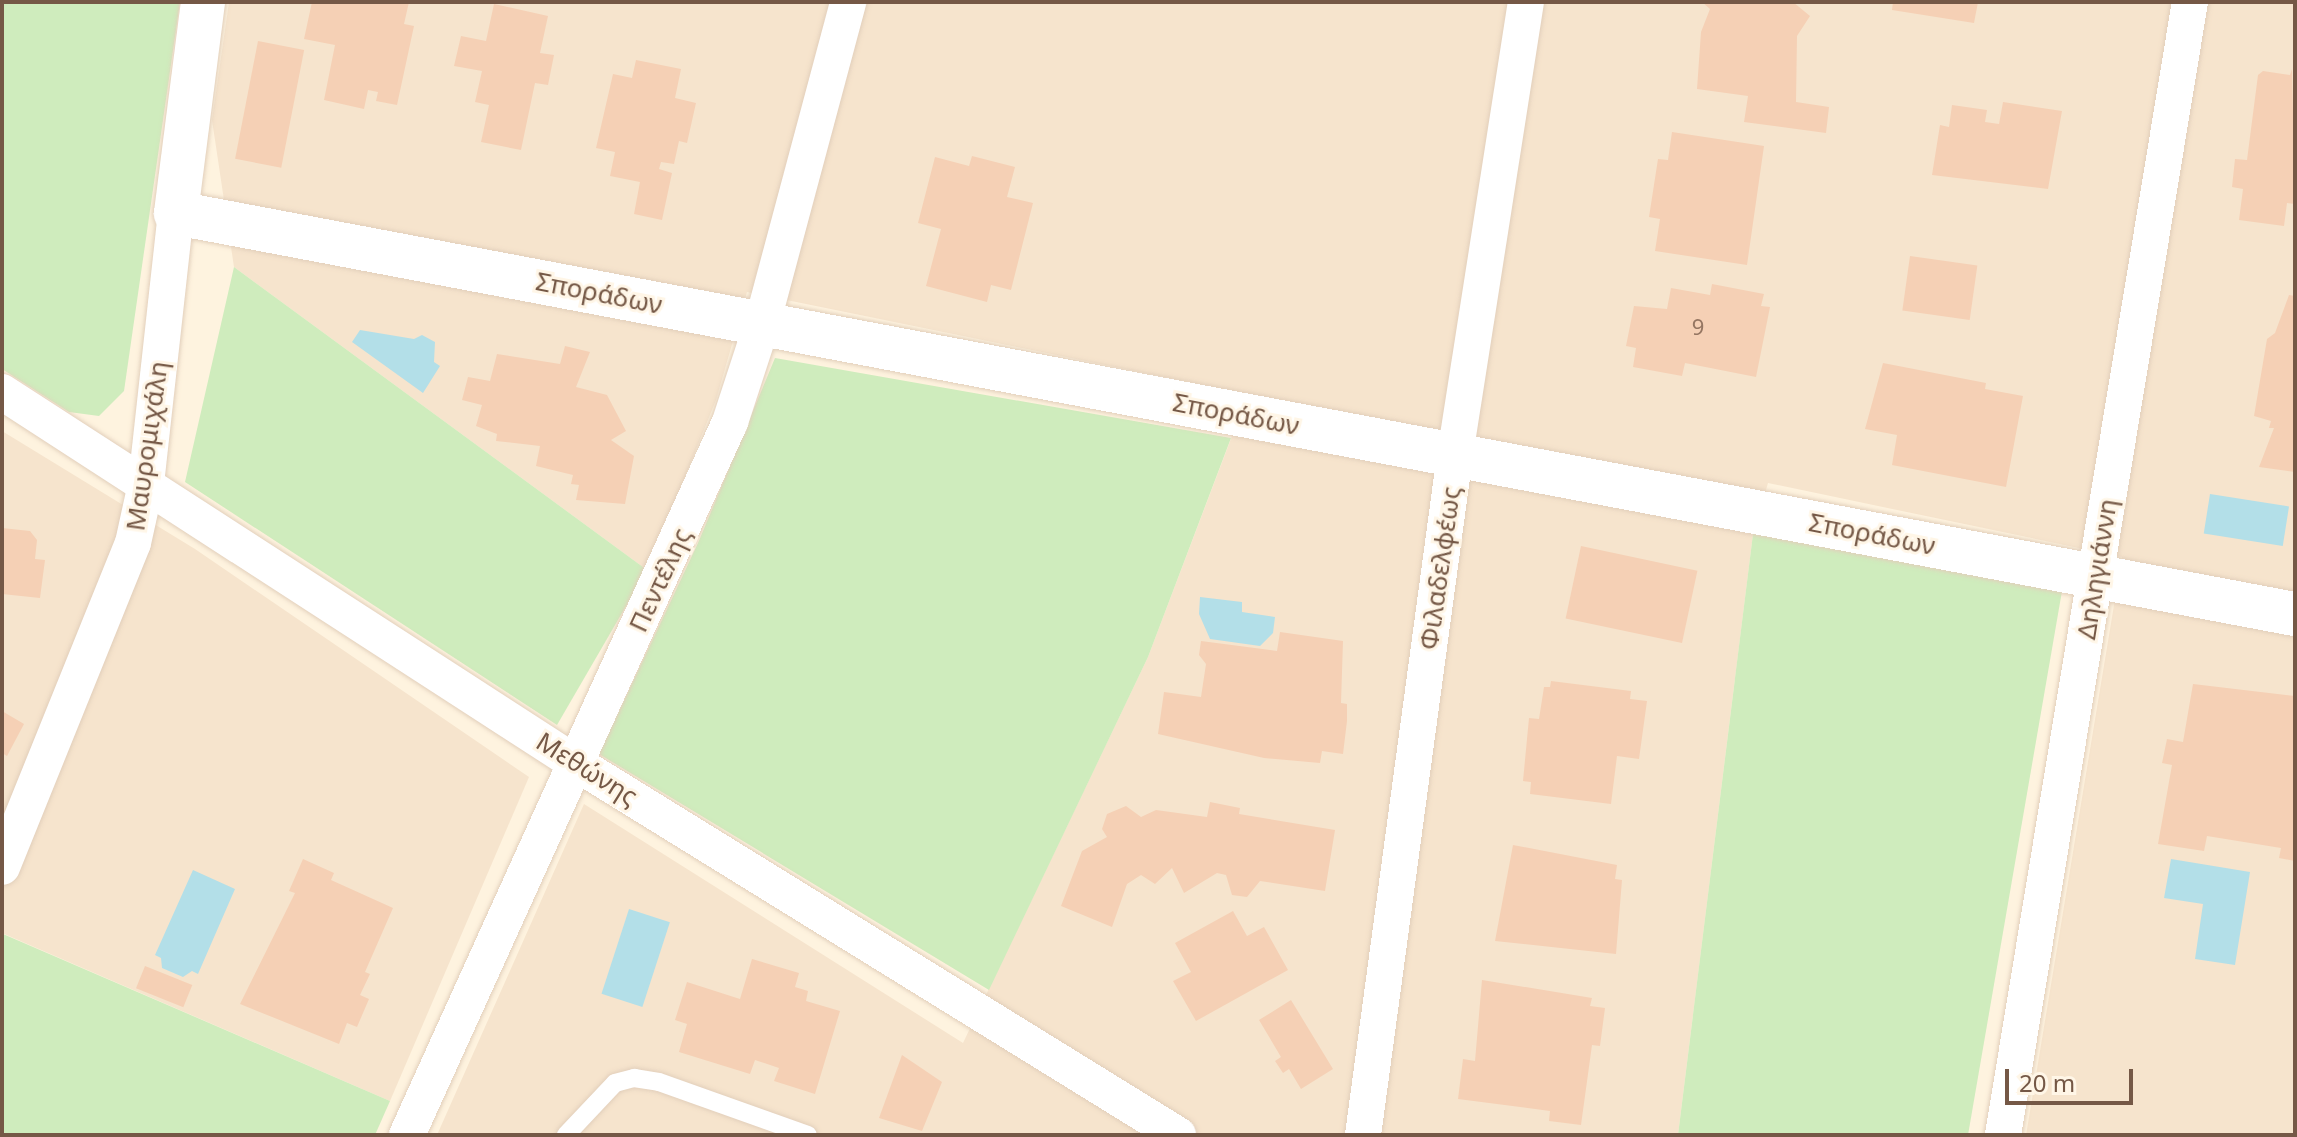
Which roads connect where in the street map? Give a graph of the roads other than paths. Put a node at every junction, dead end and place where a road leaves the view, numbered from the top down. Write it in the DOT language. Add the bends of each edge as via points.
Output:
graph roads {
  1 [pos="203,2"];
  2 [pos="848,2"];
  3 [pos="1526,2"];
  4 [pos="2190,2"];
  5 [pos="176,213"];
  6 [pos="762,324"];
  7 [pos="2,392"];
  8 [pos="1455,455"];
  9 [pos="146,484"];
  10 [pos="2096,577"];
  11 [pos="2295,614"];
  12 [pos="574,762"];
  13 [pos="2,867"];
  14 [pos="409,1134"];
  15 [pos="566,1135"];
  16 [pos="808,1135"];
  17 [pos="1178,1135"];
  18 [pos="1363,1135"];
  19 [pos="2003,1135"];
  1 -- 5 [label="street, Μαυρομιχάλη"];
  2 -- 6 [label="street, Πεντέλης"];
  3 -- 8 [label="street, Φιλαδελφέως"];
  4 -- 10 [label="street, Δηληγιάννη"];
  5 -- 6 [label="street, Σποράδων"];
  5 -- 9 [label="street, Μαυρομιχάλη"];
  6 -- 8 [label="street, Σποράδων"];
  6 -- 12 [label="street, Πεντέλης" via="696,500"];
  7 -- 9 [label="street, Μεθώνης"];
  8 -- 10 [label="street, Σποράδων"];
  8 -- 18 [label="street, Φιλαδελφέως"];
  9 -- 12 [label="street, Μεθώνης"];
  9 -- 13 [label="street, Μαυρομιχάλη" via="133,543"];
  10 -- 11 [label="street, Σποράδων"];
  10 -- 19 [label="street, Δηληγιάννη"];
  12 -- 14 [label="street, Πεντέλης"];
  12 -- 17 [label="street, Μεθώνης"];
  15 -- 16 [label="lane" via="615,1083 634,1078"];
}
